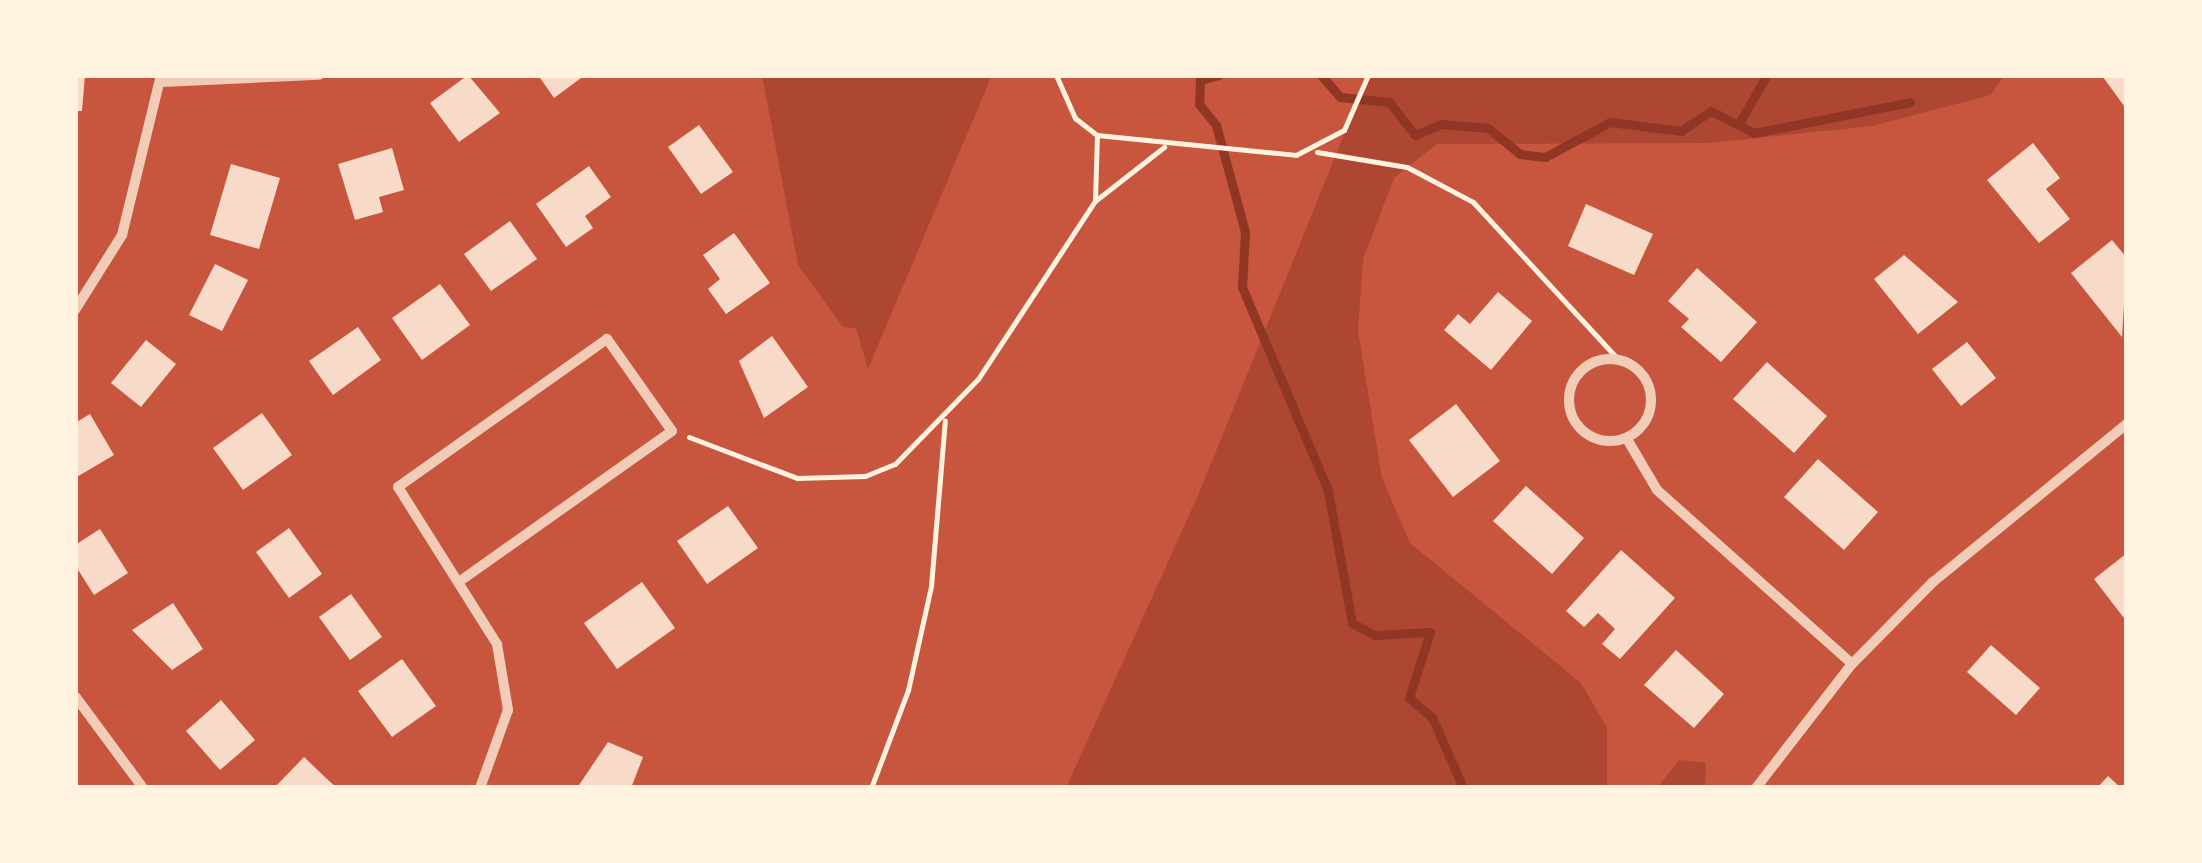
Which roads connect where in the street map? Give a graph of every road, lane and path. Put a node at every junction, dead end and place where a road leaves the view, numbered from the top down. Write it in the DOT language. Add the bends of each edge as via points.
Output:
graph roads {
  1 [pos="320,75"];
  2 [pos="1056,75"];
  3 [pos="1368,75"];
  4 [pos="162,79"];
  5 [pos="1097,135"];
  6 [pos="1164,148"];
  7 [pos="1316,152"];
  8 [pos="1095,202"];
  9 [pos="75,310"];
  10 [pos="1619,360"];
  11 [pos="945,418"];
  12 [pos="2126,426"];
  13 [pos="672,432"];
  14 [pos="1627,439"];
  15 [pos="463,580"];
  16 [pos="1852,664"];
  17 [pos="75,696"];
  18 [pos="143,788"];
  19 [pos="480,788"];
  20 [pos="871,788"];
  21 [pos="1756,788"];
  1 -- 4 [label="street"];
  2 -- 5 [label="path" via="1075,118"];
  3 -- 7 [label="path" via="1350,120"];
  4 -- 9 [label="street" via="122,235"];
  5 -- 6 [label="path"];
  5 -- 8 [label="path"];
  6 -- 7 [label="path"];
  6 -- 8 [label="path"];
  7 -- 10 [label="path" via="1406,167 1473,202"];
  8 -- 11 [label="path"];
  10 -- 14 [label="street" via="1638,369 1652,402"];
  10 -- 14 [label="street" via="1590,364 1568,400 1591,438"];
  11 -- 13 [label="path" via="895,464 830,481 767,469"];
  11 -- 20 [label="path" via="931,586 908,690"];
  12 -- 16 [label="street" via="1992,528"];
  13 -- 15 [label="street"];
  13 -- 15 [label="street" via="607,339 398,487"];
  14 -- 16 [label="street" via="1657,490"];
  15 -- 19 [label="street" via="497,644 507,695 504,736"];
  16 -- 21 [label="street"];
  17 -- 18 [label="street"];
}
